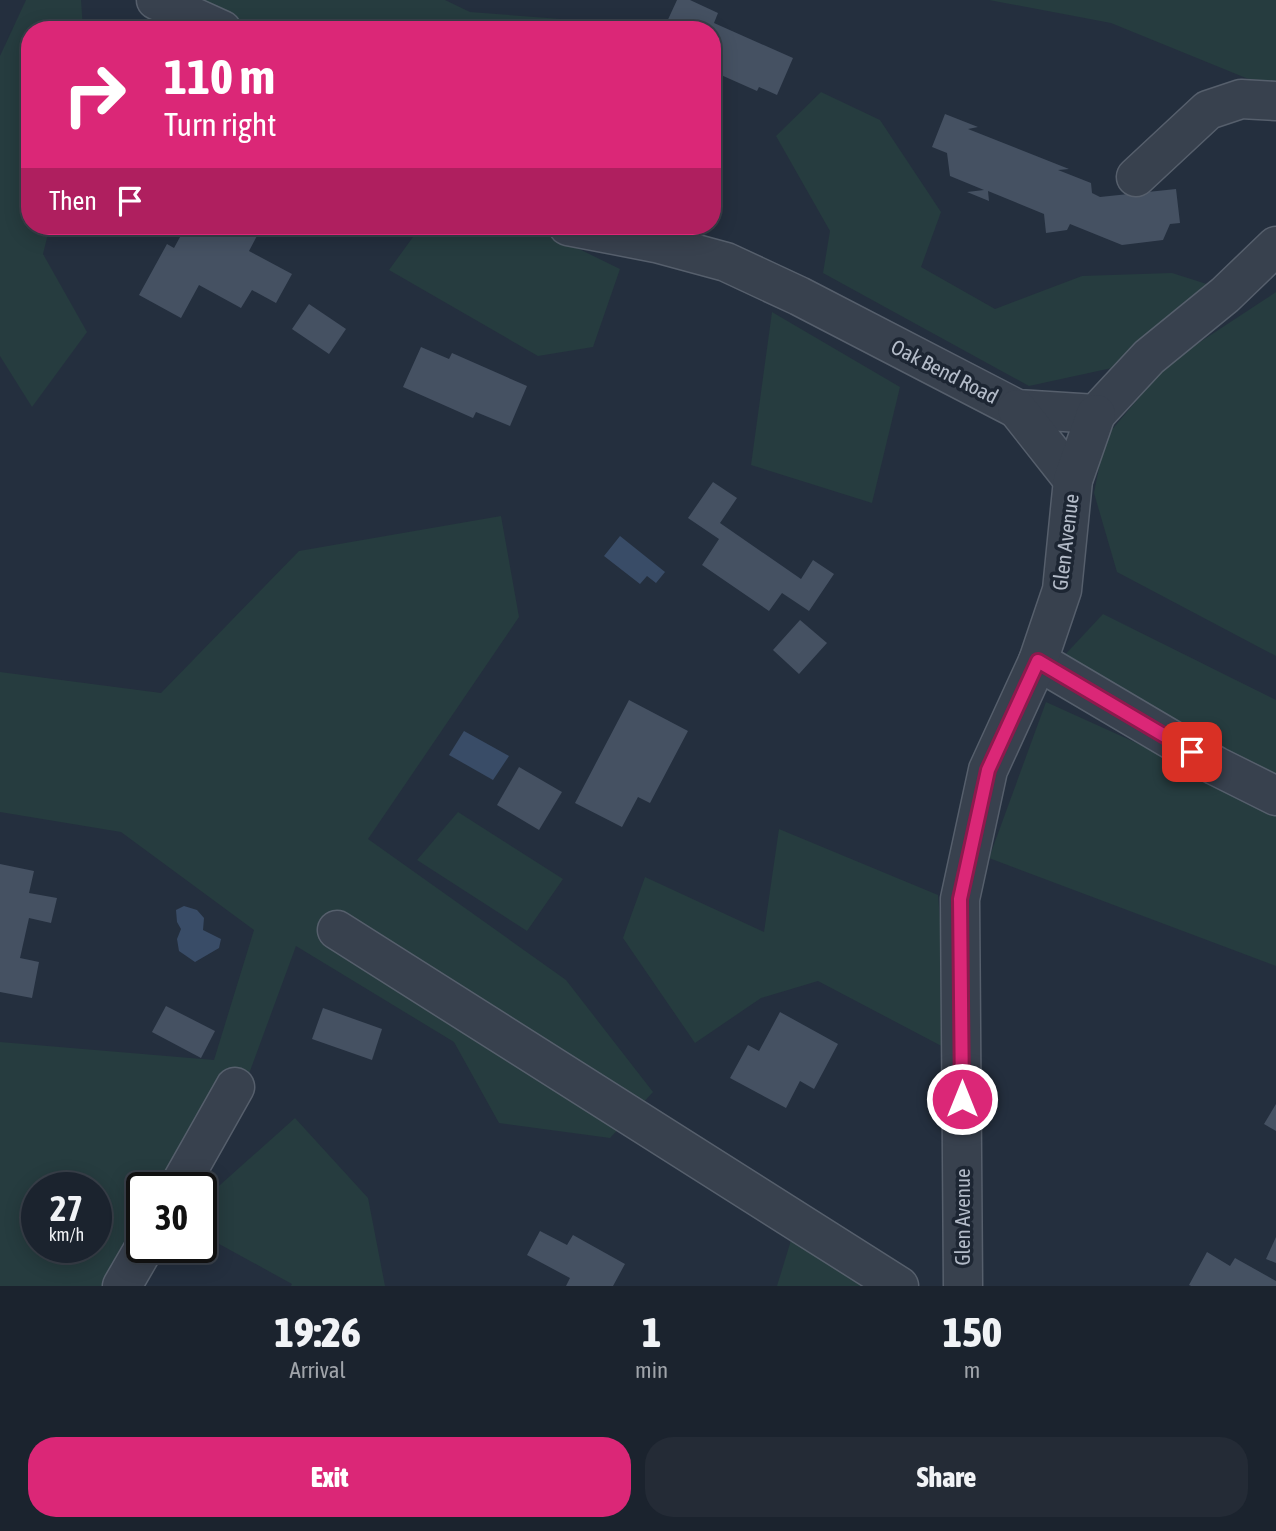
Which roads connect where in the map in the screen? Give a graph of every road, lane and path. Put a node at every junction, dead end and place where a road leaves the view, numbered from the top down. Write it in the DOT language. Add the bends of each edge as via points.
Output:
graph roads {
  1 [pos="156,0"];
  2 [pos="202,21"];
  3 [pos="1276,101"];
  4 [pos="1136,177"];
  5 [pos="615,235"];
  6 [pos="1276,246"];
  7 [pos="1017,409"];
  8 [pos="1096,414"];
  9 [pos="1073,480"];
  10 [pos="1038,661"];
  11 [pos="1276,796"];
  12 [pos="337,930"];
  13 [pos="235,1087"];
  14 [pos="186,1172"];
  15 [pos="135,1263"];
  16 [pos="122,1286"];
  17 [pos="899,1286"];
  18 [pos="963,1286"];
  1 -- 2 [label="street"];
  3 -- 4 [label="street" via="1241,99 1208,110"];
  5 -- 7 [label="street, Oak Bend Road" via="726,262"];
  6 -- 8 [label="street" via="1149,357"];
  7 -- 8 [label="street, Oak Bend Road"];
  7 -- 9 [label="street"];
  8 -- 9 [label="street, Glen Avenue"];
  9 -- 10 [label="street, Glen Avenue" via="1062,590"];
  10 -- 11 [label="street" via="1216,766"];
  10 -- 18 [label="street, Glen Avenue" via="988,770 960,899"];
  12 -- 17 [label="street"];
  13 -- 14 [label="street"];
  15 -- 16 [label="street"];
}
